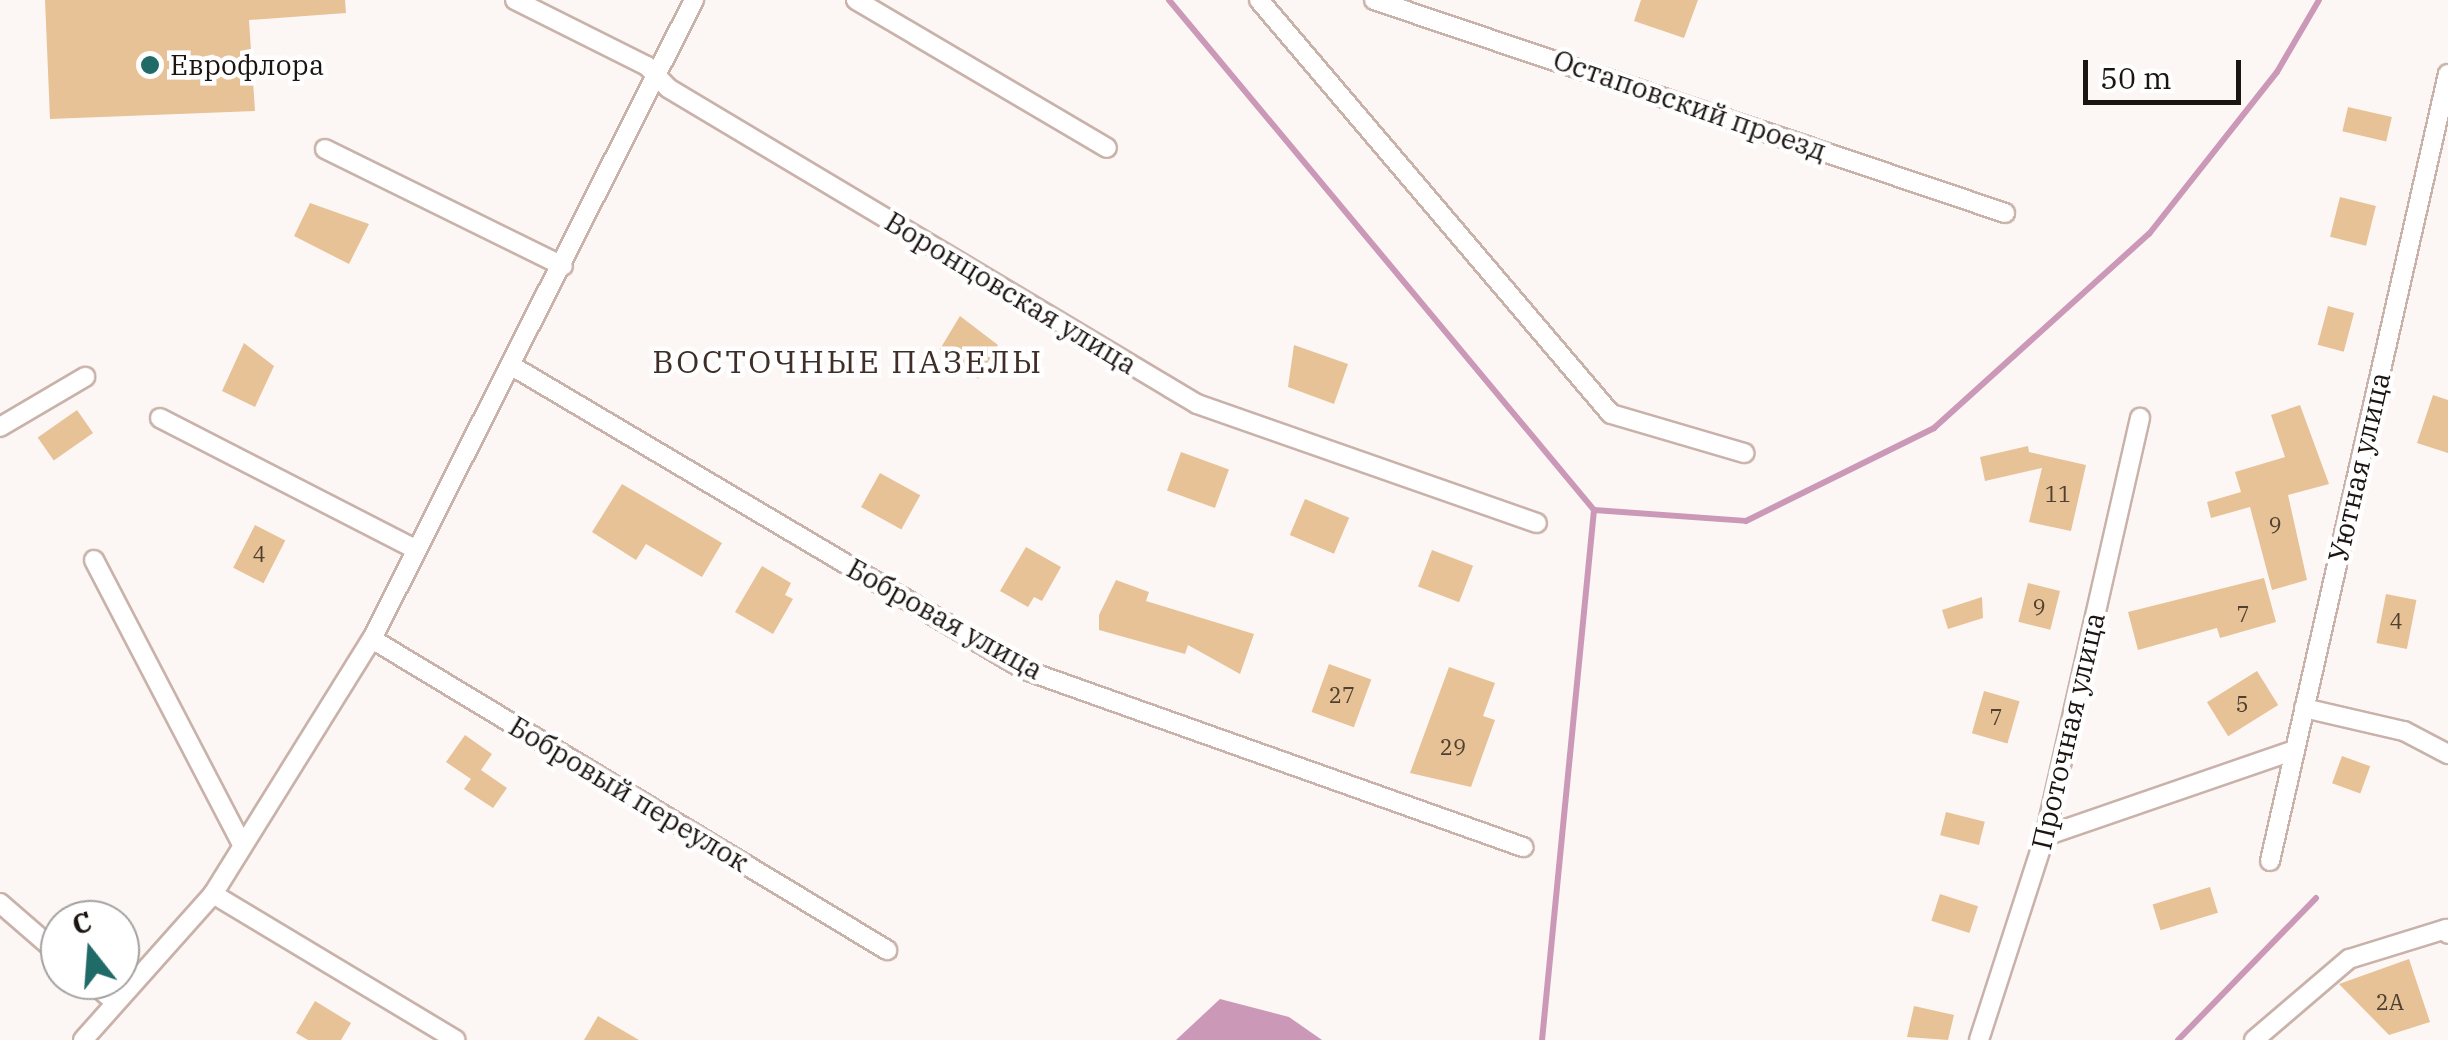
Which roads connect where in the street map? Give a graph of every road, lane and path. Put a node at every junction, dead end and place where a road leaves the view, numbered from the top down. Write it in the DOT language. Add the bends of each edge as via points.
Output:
graph roads {
  1 [pos="515,0"];
  2 [pos="694,0"];
  3 [pos="856,0"];
  4 [pos="1259,0"];
  5 [pos="1374,0"];
  6 [pos="654,73"];
  7 [pos="2448,74"];
  8 [pos="1107,148"];
  9 [pos="325,149"];
  10 [pos="2440,152"];
  11 [pos="2005,212"];
  12 [pos="563,266"];
  13 [pos="512,366"];
  14 [pos="85,376"];
  15 [pos="160,418"];
  16 [pos="2140,418"];
  17 [pos="0,428"];
  18 [pos="1744,452"];
  19 [pos="1538,524"];
  20 [pos="415,549"];
  21 [pos="94,560"];
  22 [pos="372,639"];
  23 [pos="2304,708"];
  24 [pos="2295,750"];
  25 [pos="2448,754"];
  26 [pos="2045,836"];
  27 [pos="243,846"];
  28 [pos="1522,846"];
  29 [pos="2270,861"];
  30 [pos="213,894"];
  31 [pos="0,903"];
  32 [pos="2448,934"];
  33 [pos="40,938"];
  34 [pos="887,950"];
  35 [pos="112,1000"];
  36 [pos="116,1003"];
  37 [pos="83,1040"];
  38 [pos="456,1040"];
  39 [pos="1980,1040"];
  40 [pos="2254,1040"];
  1 -- 6 [label="street, Воронцовская улица"];
  2 -- 6 [label="street"];
  3 -- 8 [label="street"];
  4 -- 18 [label="street" via="1611,414"];
  5 -- 11 [label="street, Остаповский проезд"];
  6 -- 12 [label="street"];
  6 -- 19 [label="street, Воронцовская улица" via="668,88 1197,404"];
  7 -- 10 [label="street, Уютная улица"];
  9 -- 12 [label="street"];
  10 -- 23 [label="street, Уютная улица"];
  12 -- 13 [label="street"];
  13 -- 20 [label="street"];
  13 -- 28 [label="street, Бобровая улица" via="1025,670"];
  14 -- 17 [label="street"];
  15 -- 20 [label="street"];
  16 -- 26 [label="street, Проточная улица"];
  20 -- 22 [label="street"];
  21 -- 27 [label="street"];
  22 -- 27 [label="street"];
  22 -- 34 [label="street, Бобровый переулок"];
  23 -- 24 [label="street, Уютная улица"];
  23 -- 25 [label="street" via="2404,731"];
  24 -- 26 [label="street"];
  24 -- 29 [label="street, Уютная улица"];
  26 -- 39 [label="street, Проточная улица"];
  27 -- 30 [label="street"];
  30 -- 36 [label="street"];
  30 -- 38 [label="street"];
  31 -- 33 [label="street"];
  32 -- 40 [label="street" via="2446,929 2349,959"];
  35 -- 36 [label="street"];
  36 -- 37 [label="street"];
}
